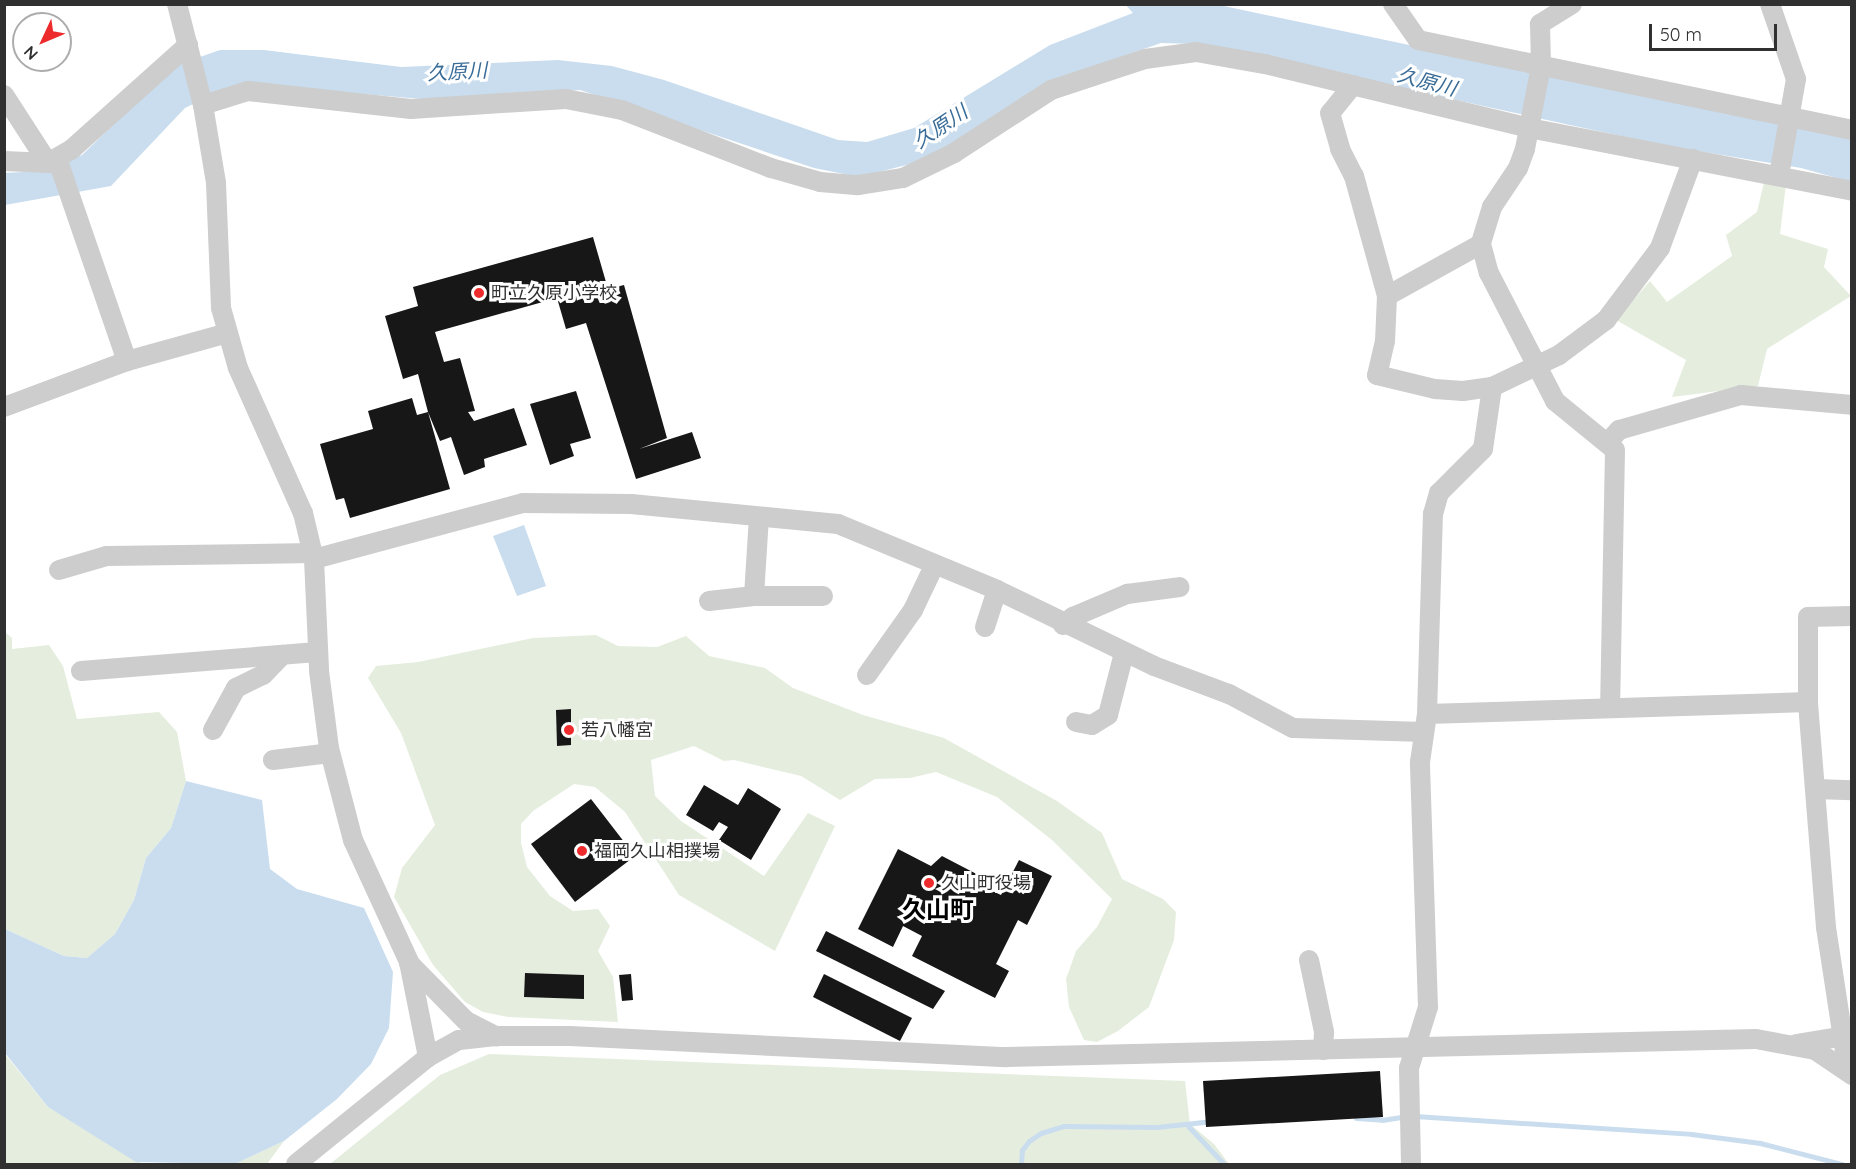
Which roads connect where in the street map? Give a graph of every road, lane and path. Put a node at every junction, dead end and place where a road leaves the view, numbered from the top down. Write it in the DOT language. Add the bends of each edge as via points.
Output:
graph roads {
  1 [pos="177,4"];
  2 [pos="1393,4"];
  3 [pos="1572,4"];
  4 [pos="1770,4"];
  5 [pos="189,50"];
  6 [pos="1541,66"];
  7 [pos="1353,85"];
  8 [pos="4,95"];
  9 [pos="203,103"];
  10 [pos="1792,118"];
  11 [pos="1529,128"];
  12 [pos="1851,130"];
  13 [pos="1693,159"];
  14 [pos="52,160"];
  15 [pos="4,161"];
  16 [pos="1779,175"];
  17 [pos="1851,191"];
  18 [pos="1481,244"];
  19 [pos="1387,296"];
  20 [pos="227,333"];
  21 [pos="127,361"];
  22 [pos="1536,367"];
  23 [pos="1492,387"];
  24 [pos="1851,405"];
  25 [pos="4,407"];
  26 [pos="1609,441"];
  27 [pos="759,517"];
  28 [pos="314,556"];
  29 [pos="934,566"];
  30 [pos="59,570"];
  31 [pos="1180,587"];
  32 [pos="997,591"];
  33 [pos="754,596"];
  34 [pos="823,596"];
  35 [pos="708,601"];
  36 [pos="1851,616"];
  37 [pos="1063,625"];
  38 [pos="985,627"];
  39 [pos="317,651"];
  40 [pos="1125,653"];
  41 [pos="282,655"];
  42 [pos="81,671"];
  43 [pos="867,675"];
  44 [pos="1808,702"];
  45 [pos="1610,706"];
  46 [pos="1076,722"];
  47 [pos="1425,723"];
  48 [pos="213,730"];
  49 [pos="330,753"];
  50 [pos="273,760"];
  51 [pos="1815,789"];
  52 [pos="1851,790"];
  53 [pos="1309,960"];
  54 [pos="409,963"];
  55 [pos="1847,1035"];
  56 [pos="495,1036"];
  57 [pos="1796,1044"];
  58 [pos="1415,1048"];
  59 [pos="1323,1050"];
  60 [pos="428,1056"];
  61 [pos="1850,1073"];
  62 [pos="296,1164"];
  63 [pos="1411,1164"];
  1 -- 5 [label="street"];
  2 -- 6 [label="street" via="1418,40"];
  3 -- 6 [label="street" via="1540,24"];
  4 -- 10 [label="street" via="1796,80"];
  5 -- 9 [label="street"];
  5 -- 14 [label="street" via="72,149"];
  6 -- 10 [label="street"];
  6 -- 11 [label="street"];
  7 -- 9 [label="street" via="1196,52 1145,59 1051,90 954,153 903,178 858,185 820,182 771,168 622,110 566,99 411,109 248,91"];
  7 -- 11 [label="street"];
  7 -- 19 [label="street" via="1330,113 1340,149 1354,176"];
  8 -- 14 [label="street"];
  9 -- 20 [label="street" via="216,183 216,266"];
  10 -- 12 [label="street"];
  10 -- 16 [label="street"];
  11 -- 13 [label="street"];
  11 -- 18 [label="street" via="1518,168 1492,207"];
  13 -- 16 [label="street"];
  13 -- 22 [label="street" via="1660,248 1646,272 1606,320"];
  14 -- 15 [label="street"];
  14 -- 21 [label="street" via="72,201"];
  16 -- 17 [label="street"];
  18 -- 19 [label="street"];
  18 -- 22 [label="street" via="1489,273"];
  19 -- 23 [label="street" via="1385,341 1377,375 1435,389"];
  20 -- 21 [label="street"];
  20 -- 28 [label="street" via="238,368 303,513"];
  21 -- 25 [label="street"];
  22 -- 23 [label="street"];
  22 -- 26 [label="street" via="1555,400 1585,428"];
  23 -- 47 [label="street" via="1483,449 1439,493 1433,514"];
  24 -- 26 [label="street" via="1741,395 1619,430"];
  26 -- 45 [label="street" via="1615,450"];
  27 -- 28 [label="street" via="631,504 523,503"];
  27 -- 29 [label="street" via="838,524"];
  27 -- 33 [label="street"];
  28 -- 30 [label="street" via="107,556"];
  28 -- 39 [label="street"];
  29 -- 32 [label="street"];
  29 -- 43 [label="street" via="913,610"];
  31 -- 37 [label="street" via="1127,594"];
  32 -- 37 [label="street"];
  32 -- 38 [label="street"];
  33 -- 34 [label="street"];
  33 -- 35 [label="street"];
  36 -- 44 [label="street" via="1808,618"];
  37 -- 40 [label="street"];
  39 -- 41 [label="street"];
  39 -- 49 [label="street"];
  40 -- 46 [label="street" via="1108,715 1092,725"];
  40 -- 47 [label="street" via="1229,694 1293,728"];
  41 -- 42 [label="street"];
  41 -- 48 [label="street" via="263,675 237,688"];
  44 -- 45 [label="street"];
  44 -- 51 [label="street"];
  45 -- 47 [label="street"];
  47 -- 58 [label="street" via="1420,762 1428,1007"];
  49 -- 50 [label="street"];
  49 -- 54 [label="street" via="353,840"];
  51 -- 52 [label="street"];
  51 -- 55 [label="street" via="1826,927"];
  53 -- 59 [label="street" via="1324,1032"];
  54 -- 56 [label="street" via="466,1021"];
  54 -- 60 [label="street"];
  55 -- 57 [label="street"];
  55 -- 61 [label="street"];
  56 -- 59 [label="street" via="570,1036 994,1056"];
  56 -- 60 [label="street" via="459,1040"];
  57 -- 58 [label="street" via="1756,1039"];
  57 -- 61 [label="street" via="1830,1058"];
  58 -- 59 [label="street"];
  58 -- 63 [label="street" via="1409,1068"];
  60 -- 62 [label="street"];
}
